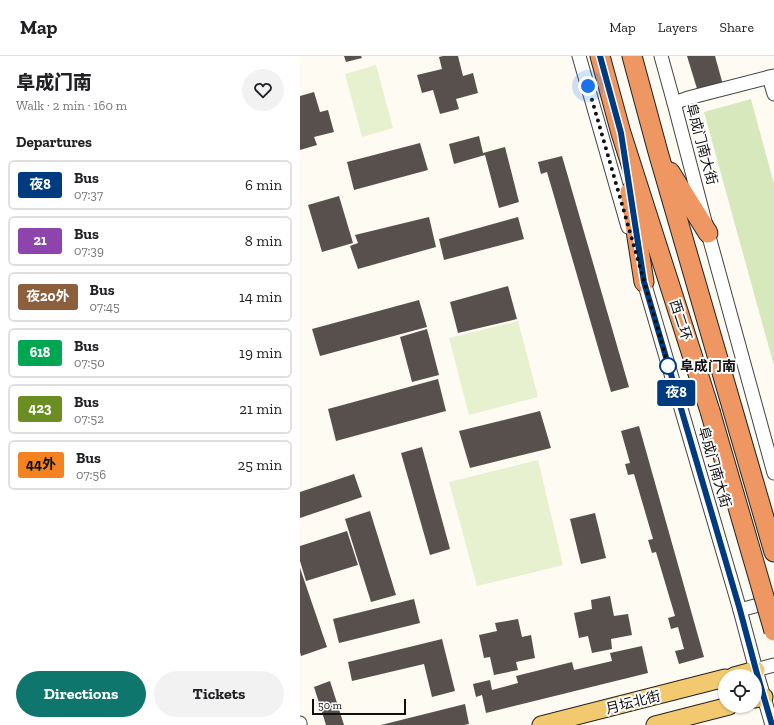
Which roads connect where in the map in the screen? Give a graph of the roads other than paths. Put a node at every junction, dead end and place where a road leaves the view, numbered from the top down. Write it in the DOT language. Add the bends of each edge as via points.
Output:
graph roads {
  1 [pos="579,56"];
  2 [pos="600,56"];
  3 [pos="632,56"];
  4 [pos="660,56"];
  5 [pos="772,77"];
  6 [pos="774,94"];
  7 [pos="674,103"];
  8 [pos="621,133"];
  9 [pos="658,152"];
  10 [pos="708,233"];
  11 [pos="644,282"];
  12 [pos="774,473"];
  13 [pos="774,552"];
  14 [pos="774,600"];
  15 [pos="740,610"];
  16 [pos="774,631"];
  17 [pos="774,665"];
  18 [pos="756,669"];
  19 [pos="760,669"];
  20 [pos="718,680"];
  21 [pos="764,697"];
  22 [pos="718,709"];
  23 [pos="541,725"];
  24 [pos="655,725"];
  25 [pos="772,725"];
  1 -- 11 [label="street, 阜成门南大街"];
  2 -- 8 [label="highway, 西二环"];
  3 -- 9 [label="highway, 西二环"];
  4 -- 7 [label="street, 阜成门南大街"];
  5 -- 6 [label="street"];
  5 -- 7 [label="street"];
  7 -- 10 [label="street, 阜成门南大街"];
  8 -- 11 [label="highway"];
  8 -- 16 [label="highway, 西二环, bridge" via="710,411"];
  9 -- 10 [label="highway"];
  9 -- 13 [label="highway, 西二环"];
  10 -- 12 [label="street, 阜成门南大街"];
  11 -- 15 [label="street, 阜成门南大街"];
  14 -- 15 [label="street"];
  15 -- 18 [label="street, 阜成门南大街"];
  17 -- 19 [label="street"];
  20 -- 23 [label="main road, 月坛北街"];
  21 -- 25 [label="street, 阜成门南大街"];
  22 -- 24 [label="main road, 月坛北街"];
}
